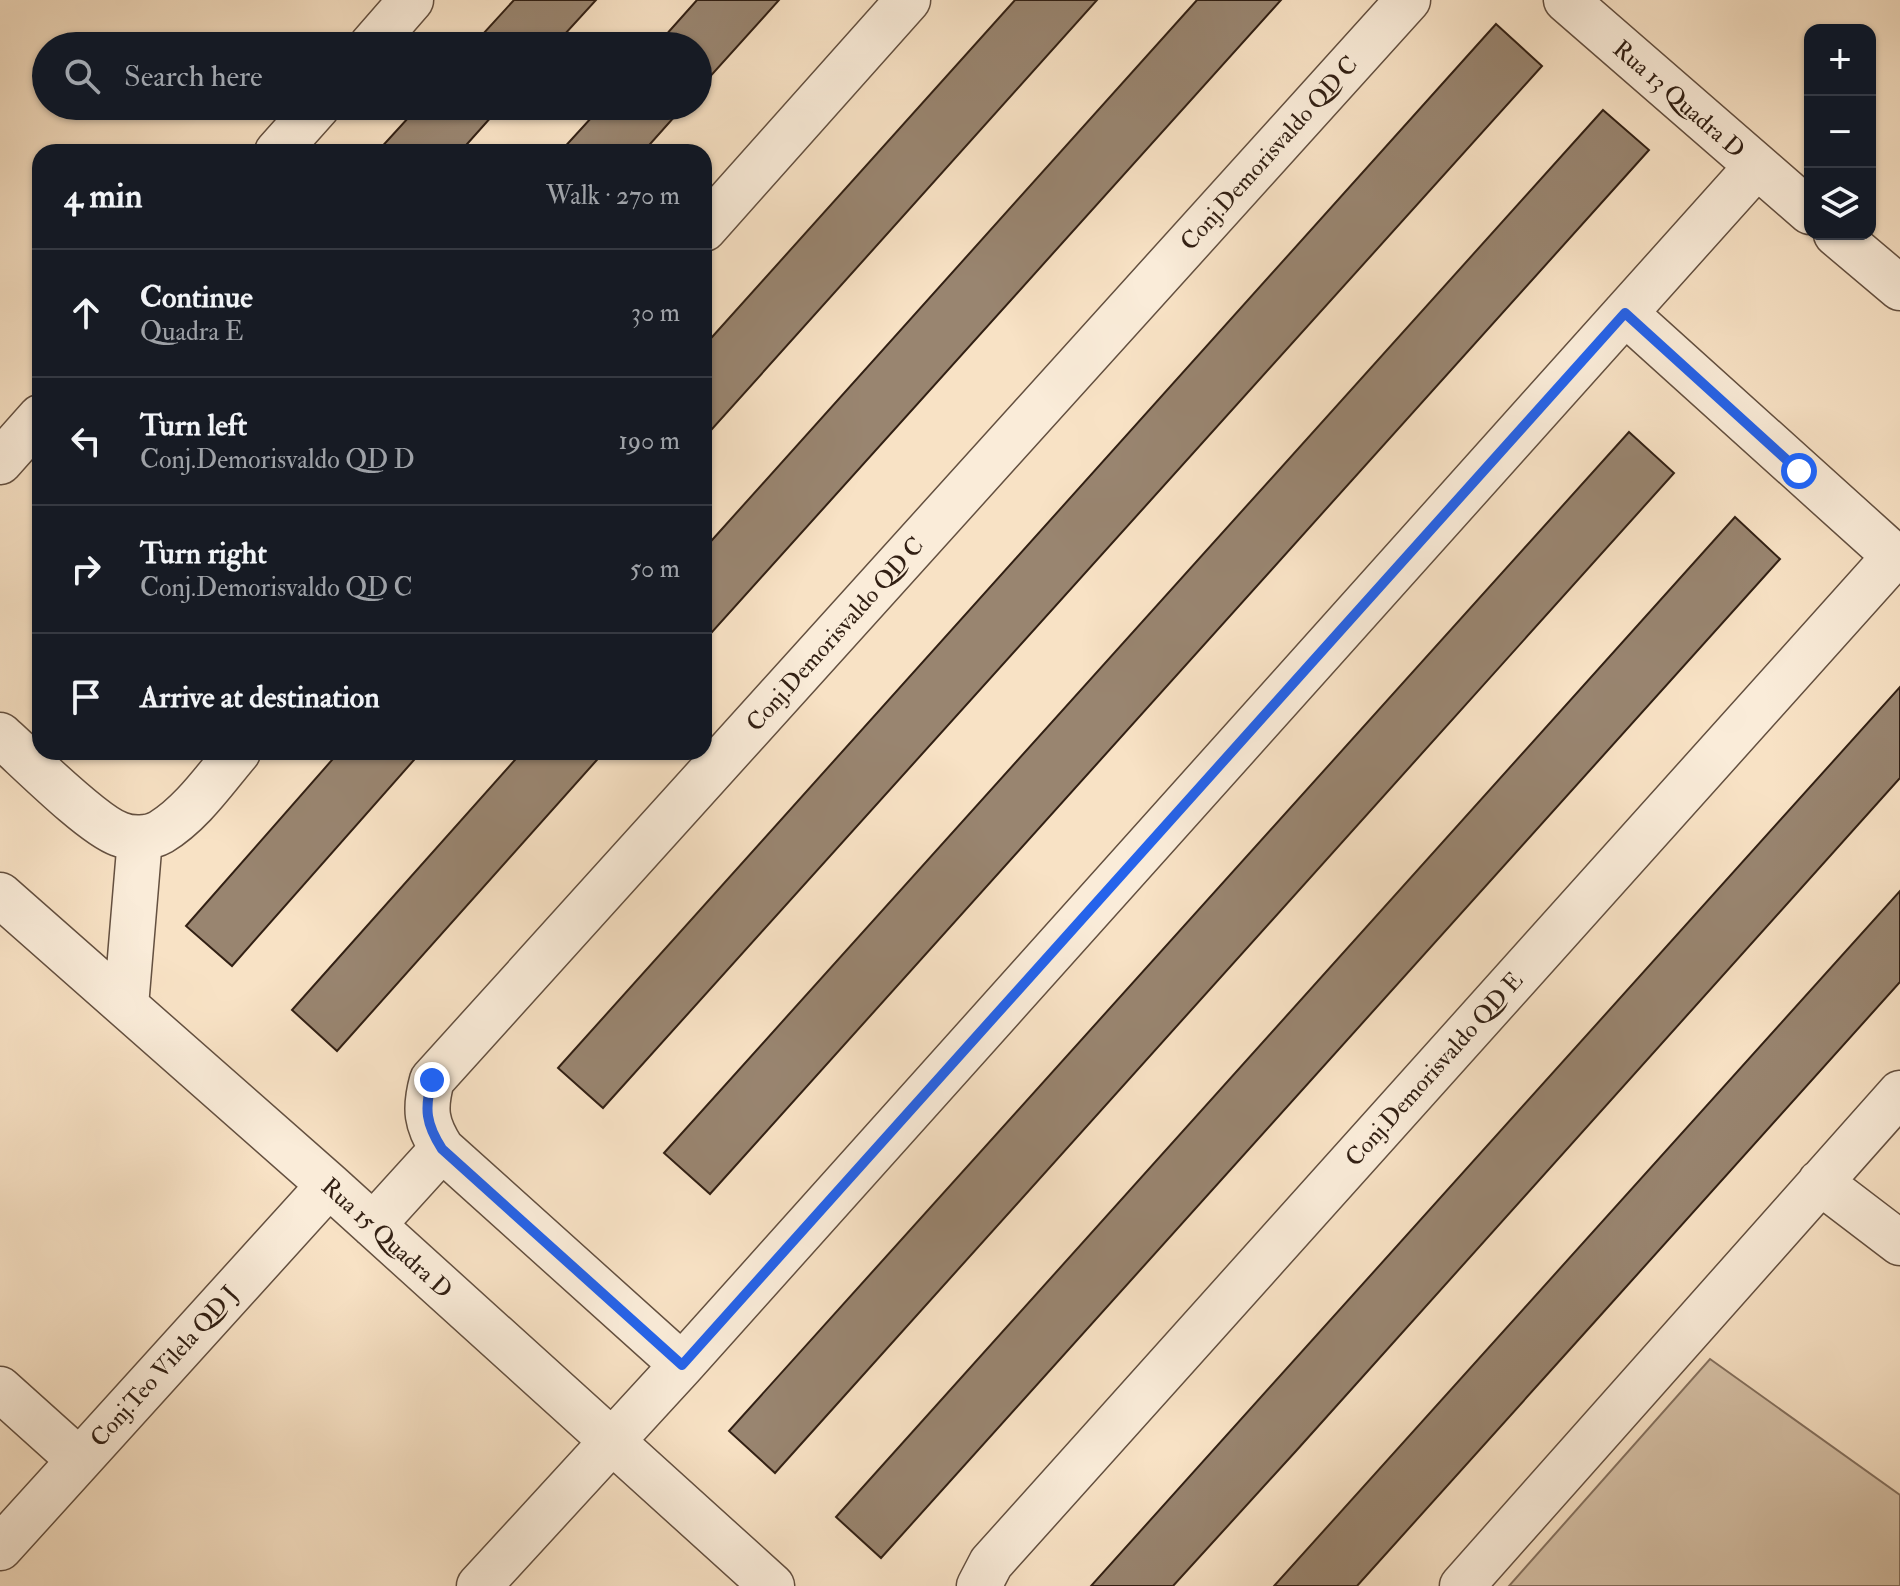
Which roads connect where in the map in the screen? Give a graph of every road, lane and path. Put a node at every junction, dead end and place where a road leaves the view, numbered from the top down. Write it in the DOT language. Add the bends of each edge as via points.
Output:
graph roads {
  1 [pos="411,0"];
  2 [pos="908,0"];
  3 [pos="1408,0"];
  4 [pos="1566,0"];
  5 [pos="383,32"];
  6 [pos="306,120"];
  7 [pos="284,144"];
  8 [pos="1756,167"];
  9 [pos="1804,207"];
  10 [pos="712,220"];
  11 [pos="1843,240"];
  12 [pos="1900,288"];
  13 [pos="1625,313"];
  14 [pos="32,426"];
  15 [pos="0,462"];
  16 [pos="1897,558"];
  17 [pos="0,735"];
  18 [pos="231,760"];
  19 [pos="140,838"];
  20 [pos="0,895"];
  21 [pos="126,1006"];
  22 [pos="1900,1093"];
  23 [pos="442,1149"];
  24 [pos="1820,1182"];
  25 [pos="329,1185"];
  26 [pos="373,1225"];
  27 [pos="1900,1243"];
  28 [pos="682,1365"];
  29 [pos="0,1389"];
  30 [pos="612,1442"];
  31 [pos="79,1460"];
  32 [pos="0,1548"];
  33 [pos="479,1586"];
  34 [pos="772,1586"];
  35 [pos="979,1586"];
  36 [pos="1462,1586"];
  1 -- 5 [label="street"];
  2 -- 10 [label="street"];
  3 -- 23 [label="street, Conj.Demorisvaldo QD C" via="432,1080 425,1104 428,1127"];
  4 -- 8 [label="street, Rua 13 Quadra D"];
  6 -- 7 [label="street"];
  8 -- 9 [label="street, Rua 13 Quadra D"];
  8 -- 13 [label="street"];
  11 -- 12 [label="street"];
  13 -- 16 [label="street"];
  13 -- 28 [label="street"];
  14 -- 15 [label="street"];
  16 -- 35 [label="street, Conj.Demorisvaldo QD E" via="1002,1551"];
  17 -- 19 [label="street" via="94,818 118,834"];
  18 -- 19 [label="street" via="183,814 159,833"];
  19 -- 21 [label="street"];
  20 -- 21 [label="street, Rua 15 Quadra D"];
  21 -- 25 [label="street, Rua 15 Quadra D"];
  22 -- 24 [label="street"];
  23 -- 26 [label="street"];
  23 -- 28 [label="street, Conj.Demorisvaldo QD C"];
  24 -- 27 [label="street"];
  24 -- 36 [label="street"];
  25 -- 26 [label="street, Rua 15 Quadra D"];
  25 -- 31 [label="street, Conj.Teo Vilela QD J"];
  26 -- 30 [label="street, Rua 15 Quadra D"];
  28 -- 30 [label="street"];
  29 -- 31 [label="street"];
  30 -- 33 [label="street"];
  30 -- 34 [label="street, Rua 15 Quadra D"];
  31 -- 32 [label="street, Conj.Teo Vilela QD J"];
}
